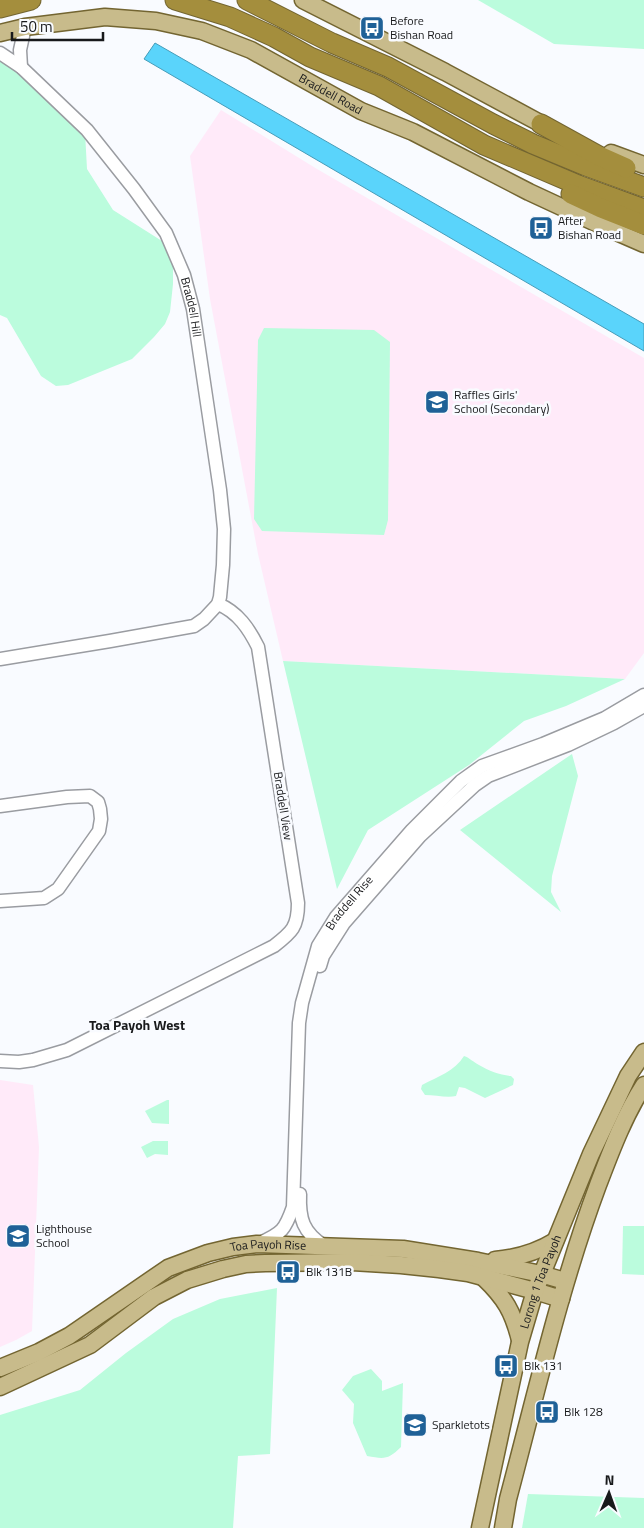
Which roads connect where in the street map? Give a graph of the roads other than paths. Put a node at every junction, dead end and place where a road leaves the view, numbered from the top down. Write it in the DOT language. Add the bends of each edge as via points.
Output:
graph roads {
  1 [pos="32,0"];
  2 [pos="175,0"];
  3 [pos="247,0"];
  4 [pos="303,0"];
  5 [pos="0,8"];
  6 [pos="24,27"];
  7 [pos="0,33"];
  8 [pos="0,53"];
  9 [pos="21,67"];
  10 [pos="541,124"];
  11 [pos="484,145"];
  12 [pos="644,164"];
  13 [pos="644,176"];
  14 [pos="644,186"];
  15 [pos="644,209"];
  16 [pos="644,224"];
  17 [pos="644,244"];
  18 [pos="218,604"];
  19 [pos="0,659"];
  20 [pos="644,695"];
  21 [pos="644,706"];
  22 [pos="0,806"];
  23 [pos="0,901"];
  24 [pos="306,1003"];
  25 [pos="644,1052"];
  26 [pos="0,1061"];
  27 [pos="644,1085"];
  28 [pos="555,1240"];
  29 [pos="257,1244"];
  30 [pos="324,1246"];
  31 [pos="478,1261"];
  32 [pos="541,1274"];
  33 [pos="483,1277"];
  34 [pos="565,1281"];
  35 [pos="535,1291"];
  36 [pos="561,1299"];
  37 [pos="520,1342"];
  38 [pos="0,1368"];
  39 [pos="0,1387"];
  40 [pos="480,1528"];
  41 [pos="503,1528"];
  1 -- 5 [label="highway"];
  2 -- 11 [label="highway, Braddell Road" via="230,17 310,57 379,86"];
  3 -- 14 [label="highway" via="388,67 533,144"];
  4 -- 10 [label="main road"];
  6 -- 7 [label="main road, Braddell Road"];
  6 -- 9 [label="street"];
  6 -- 17 [label="main road, Braddell Road" via="105,17 156,21 202,31 251,50 361,111 413,132 529,192"];
  8 -- 9 [label="street, Braddell Hill"];
  9 -- 18 [label="street, Braddell Hill" via="86,130 134,189 166,233 184,276 192,309 222,508 223,565"];
  10 -- 12 [label="main road" via="601,150"];
  10 -- 13 [label="highway"];
  11 -- 15 [label="highway, Braddell Road"];
  11 -- 16 [label="highway" via="530,176"];
  18 -- 19 [label="street" via="194,626"];
  18 -- 26 [label="street, Braddell View" via="231,611 246,626 258,648 298,903 295,925 274,946 67,1050 33,1060"];
  20 -- 24 [label="street, Braddell Rise" via="605,718 482,766 461,781 412,830 336,917 318,946"];
  21 -- 24 [label="street, Braddell Rise" via="568,745 488,776 458,800 420,836 344,923 323,956"];
  22 -- 23 [label="street" via="90,796 98,802 101,819 99,831 58,889 44,898"];
  24 -- 29 [label="street, Braddell Rise" via="299,1023 293,1207 288,1223 281,1231"];
  24 -- 30 [label="street, Braddell Rise" via="300,1207 307,1232"];
  25 -- 28 [label="main road, Lorong 1 Toa Payoh" via="608,1117"];
  27 -- 34 [label="main road, Lorong 1 Toa Payoh" via="616,1140"];
  28 -- 31 [label="main road" via="542,1249 518,1257"];
  28 -- 32 [label="main road, Lorong 1 Toa Payoh"];
  29 -- 30 [label="main road, Toa Payoh Rise"];
  29 -- 38 [label="main road, Toa Payoh Rise" via="232,1246 168,1268 69,1336"];
  30 -- 31 [label="main road, Toa Payoh Rise" via="403,1249"];
  31 -- 32 [label="main road, Toa Payoh Rise"];
  32 -- 34 [label="main road, Toa Payoh Rise"];
  32 -- 35 [label="main road, Lorong 1 Toa Payoh"];
  33 -- 35 [label="main road, Toa Payoh Rise"];
  33 -- 37 [label="main road" via="510,1308"];
  33 -- 39 [label="main road, Toa Payoh Rise" via="440,1269 352,1262 265,1262 223,1268 187,1280 154,1297 90,1344"];
  34 -- 36 [label="main road, Lorong 1 Toa Payoh"];
  35 -- 36 [label="main road, Toa Payoh Rise"];
  35 -- 37 [label="main road, Lorong 1 Toa Payoh"];
  36 -- 41 [label="main road, Lorong 1 Toa Payoh"];
  37 -- 40 [label="main road, Lorong 1 Toa Payoh"];
}
